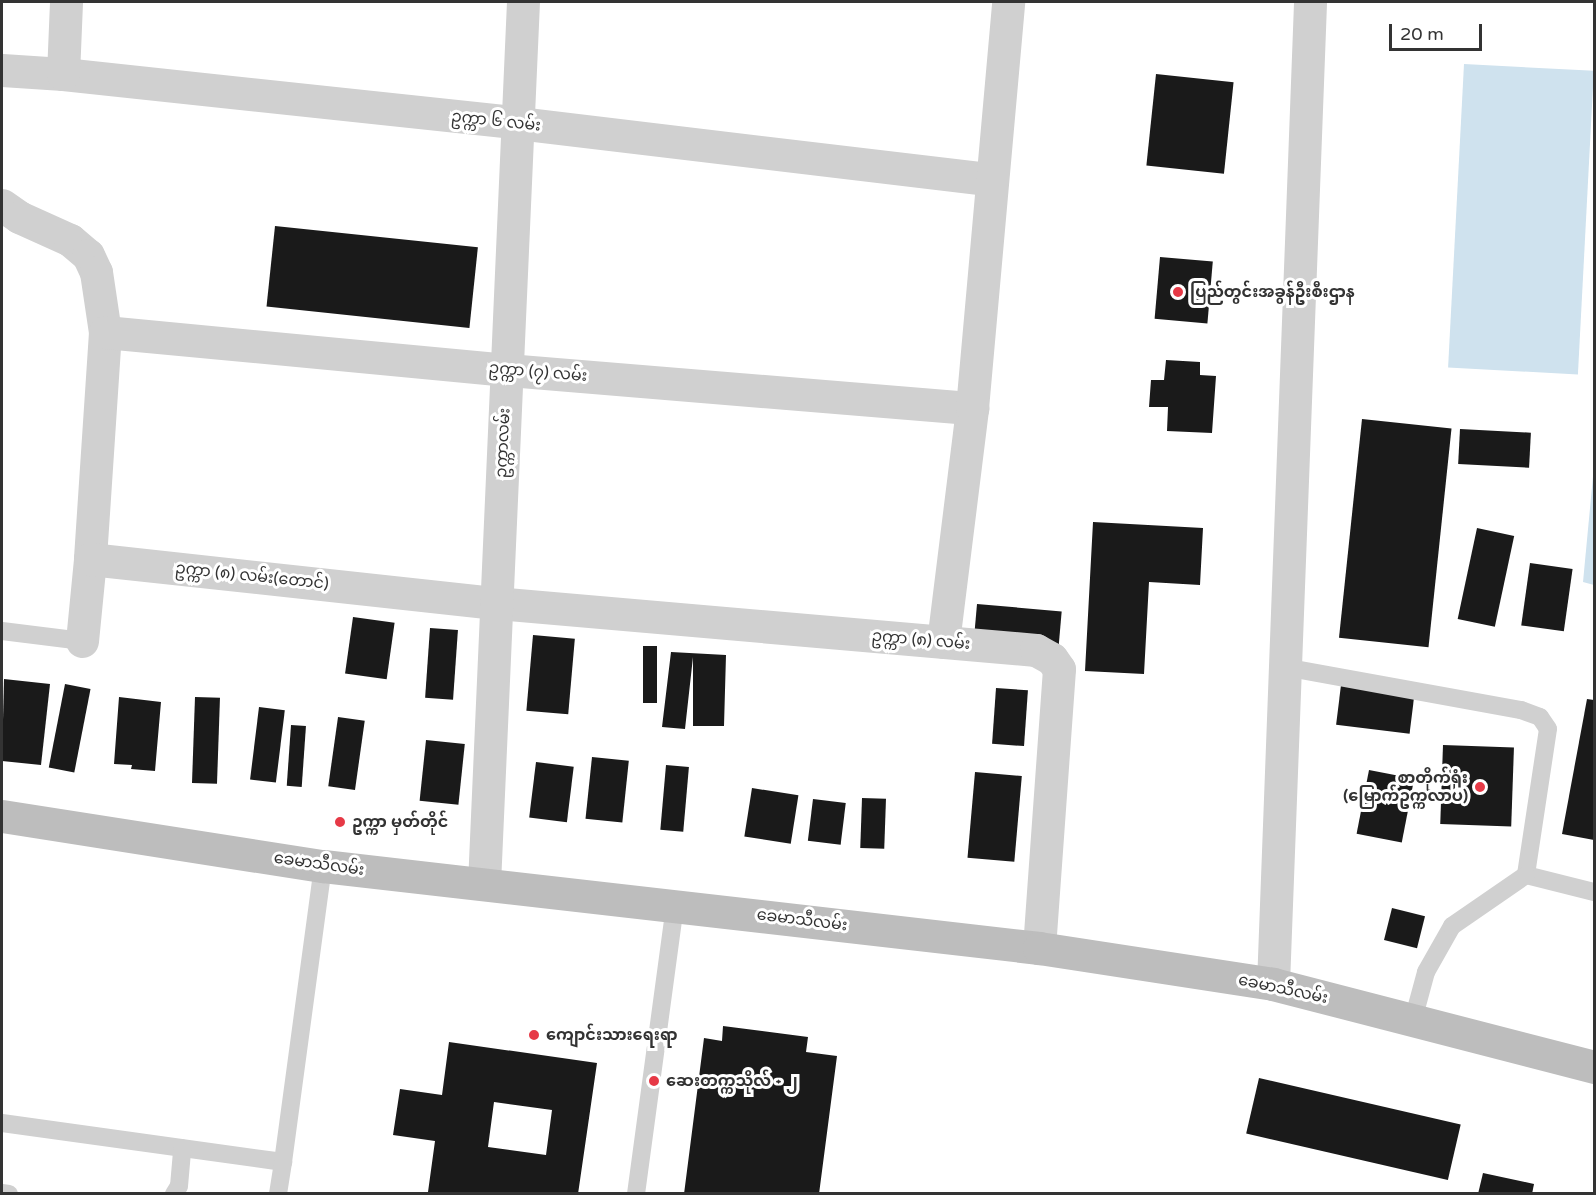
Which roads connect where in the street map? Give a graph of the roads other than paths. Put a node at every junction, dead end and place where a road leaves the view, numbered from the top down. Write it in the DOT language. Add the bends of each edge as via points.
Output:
graph roads {
  1 [pos="66,2"];
  2 [pos="524,2"];
  3 [pos="1008,2"];
  4 [pos="1310,2"];
  5 [pos="2,70"];
  6 [pos="63,74"];
  7 [pos="518,123"];
  8 [pos="990,179"];
  9 [pos="2,205"];
  10 [pos="105,332"];
  11 [pos="507,370"];
  12 [pos="972,408"];
  13 [pos="90,559"];
  14 [pos="496,603"];
  15 [pos="2,631"];
  16 [pos="82,641"];
  17 [pos="943,642"];
  18 [pos="1284,667"];
  19 [pos="2,816"];
  20 [pos="322,866"];
  21 [pos="1526,875"];
  22 [pos="484,884"];
  23 [pos="1594,892"];
  24 [pos="675,904"];
  25 [pos="1039,948"];
  26 [pos="1273,984"];
  27 [pos="1413,1020"];
  28 [pos="1594,1067"];
  29 [pos="2,1123"];
  30 [pos="182,1148"];
  31 [pos="283,1162"];
  32 [pos="2,1193"];
  33 [pos="9,1194"];
  34 [pos="174,1194"];
  35 [pos="278,1194"];
  36 [pos="636,1194"];
  1 -- 6 [label="street"];
  2 -- 7 [label="street, ဥက္ကာလမ်း"];
  3 -- 8 [label="street"];
  4 -- 18 [label="street"];
  5 -- 6 [label="street, ဥက္ကာ ၆ လမ်း"];
  6 -- 7 [label="street, ဥက္ကာ ၆ လမ်း"];
  7 -- 8 [label="street, ဥက္ကာ ၆ လမ်း"];
  7 -- 11 [label="street, ဥက္ကာလမ်း"];
  8 -- 12 [label="street"];
  9 -- 10 [label="street" via="70,240 88,255 96,272"];
  10 -- 11 [label="street, ဥက္ကာ (၇) လမ်း"];
  10 -- 13 [label="street"];
  11 -- 12 [label="street, ဥက္ကာ (၇) လမ်း"];
  11 -- 14 [label="street, ဥက္ကာလမ်း"];
  12 -- 17 [label="street"];
  13 -- 14 [label="street, ဥက္ကာ (၈) လမ်း(တောင်)"];
  13 -- 16 [label="street"];
  14 -- 17 [label="street, ဥက္ကာ (၈) လမ်း"];
  14 -- 22 [label="street, ဥက္ကာလမ်း"];
  15 -- 16 [label="lane"];
  17 -- 25 [label="street, ဥက္ကာ (၈) လမ်း" via="1036,650 1052,659 1059,669"];
  18 -- 21 [label="lane" via="1521,710 1540,717 1548,729"];
  18 -- 26 [label="street"];
  19 -- 20 [label="main road, ခေမာသီလမ်း"];
  20 -- 22 [label="main road, ခေမာသီလမ်း"];
  20 -- 31 [label="lane"];
  21 -- 23 [label="lane"];
  21 -- 27 [label="lane" via="1452,926 1426,972"];
  22 -- 24 [label="main road, ခေမာသီလမ်း"];
  24 -- 25 [label="main road, ခေမာသီလမ်း"];
  24 -- 36 [label="lane"];
  25 -- 26 [label="main road, ခေမာသီလမ်း"];
  26 -- 27 [label="main road, ခေမာသီလမ်း"];
  27 -- 28 [label="main road, ခေမာသီလမ်း"];
  29 -- 30 [label="lane"];
  30 -- 31 [label="lane"];
  30 -- 34 [label="lane" via="179,1186"];
  31 -- 35 [label="lane"];
  32 -- 33 [label="lane"];
}
